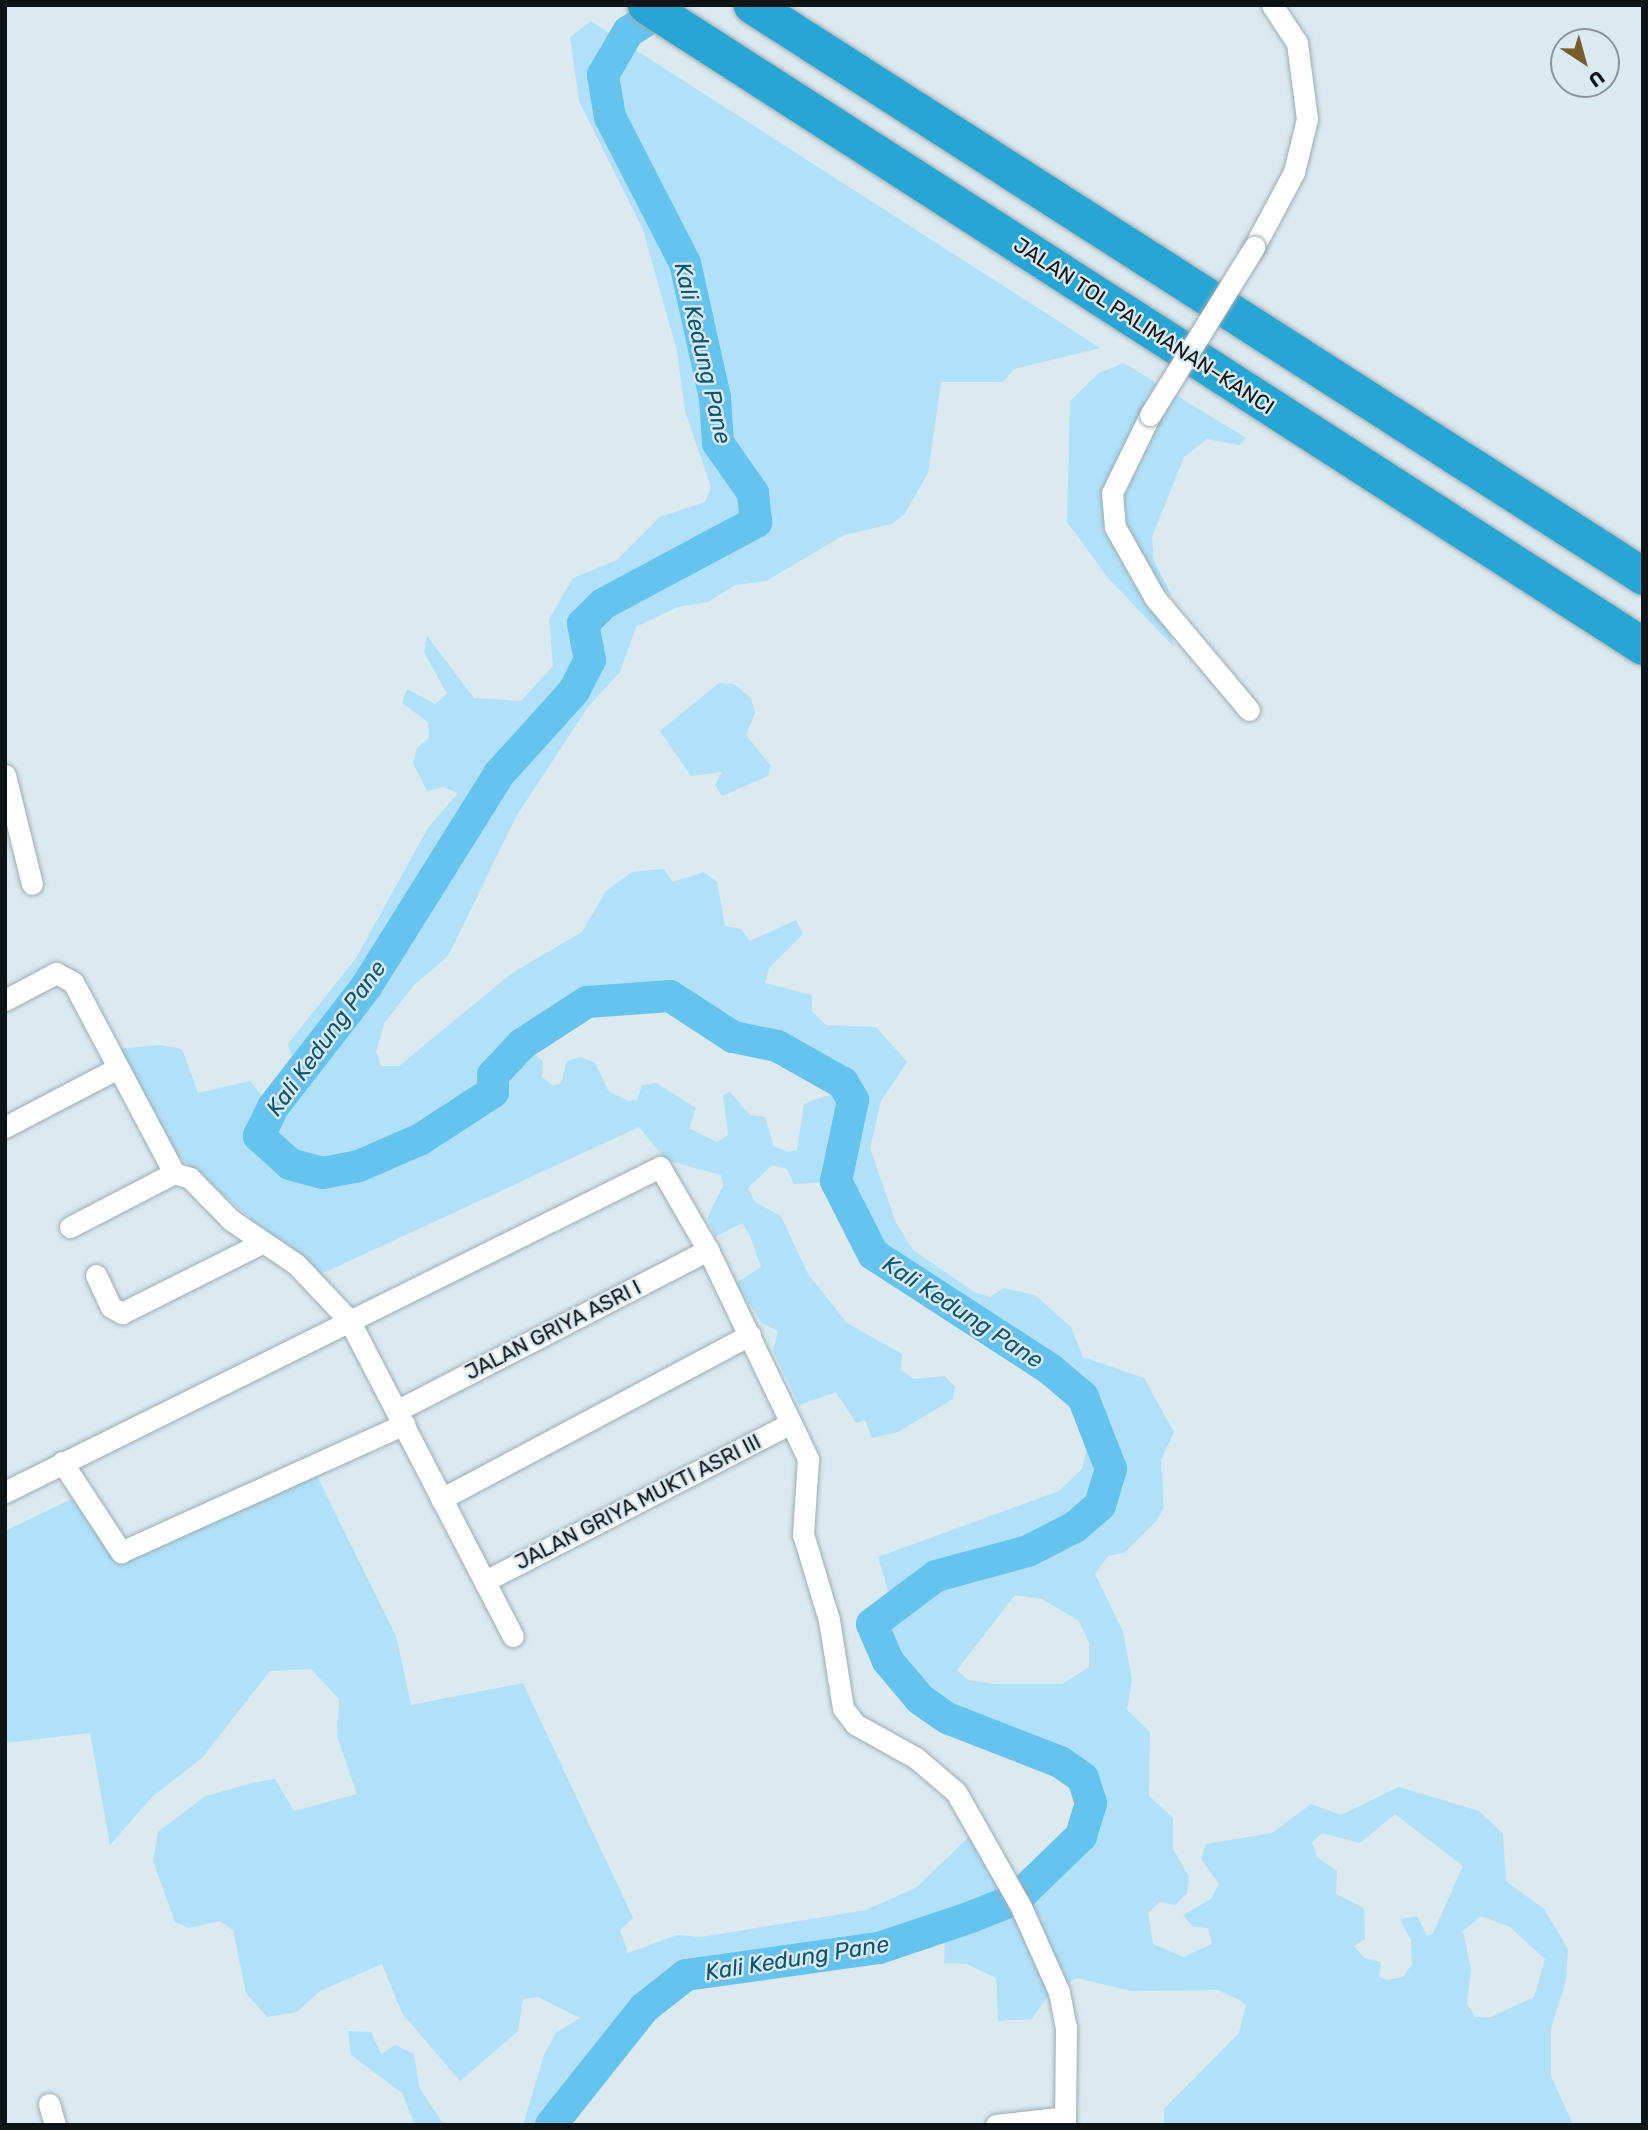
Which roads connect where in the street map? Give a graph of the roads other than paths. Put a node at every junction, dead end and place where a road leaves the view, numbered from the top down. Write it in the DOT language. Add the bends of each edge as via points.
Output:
graph roads {
  1 [pos="646,5"];
  2 [pos="752,5"];
  3 [pos="1272,5"];
  4 [pos="1643,576"];
  5 [pos="1643,646"];
  6 [pos="1250,710"];
  7 [pos="5,775"];
  8 [pos="15,855"];
  9 [pos="32,884"];
  10 [pos="5,1000"];
  11 [pos="117,1068"];
  12 [pos="5,1127"];
  13 [pos="174,1172"];
  14 [pos="69,1227"];
  15 [pos="262,1243"];
  16 [pos="708,1250"];
  17 [pos="96,1275"];
  18 [pos="349,1320"];
  19 [pos="750,1335"];
  20 [pos="401,1417"];
  21 [pos="791,1423"];
  22 [pos="61,1462"];
  23 [pos="5,1492"];
  24 [pos="441,1499"];
  25 [pos="485,1581"];
  26 [pos="513,1636"];
  27 [pos="1065,2121"];
  28 [pos="996,2125"];
  1 -- 5 [label="highway, JALAN TOL PALIMANAN–KANCI"];
  2 -- 4 [label="highway"];
  3 -- 6 [label="street, bridge" via="1297,43 1307,119 1294,172 1254,247 1150,415 1112,494 1115,527 1155,598"];
  7 -- 8 [label="street"];
  8 -- 9 [label="street"];
  10 -- 11 [label="street" via="47,975 64,973 81,993"];
  11 -- 12 [label="street"];
  11 -- 13 [label="street"];
  13 -- 14 [label="street"];
  13 -- 15 [label="street" via="198,1184"];
  15 -- 17 [label="street" via="122,1313 111,1307"];
  15 -- 18 [label="street" via="296,1264"];
  16 -- 18 [label="street" via="669,1175 651,1168"];
  16 -- 19 [label="street"];
  16 -- 20 [label="street, JALAN GRIYA ASRI I"];
  18 -- 20 [label="street"];
  18 -- 22 [label="street"];
  19 -- 21 [label="street"];
  19 -- 24 [label="street"];
  20 -- 22 [label="street, JALAN GRIYA ASRI I" via="121,1552"];
  20 -- 24 [label="street"];
  21 -- 25 [label="street, JALAN GRIYA MUKTI ASRI III"];
  21 -- 27 [label="street" via="808,1459 803,1534 830,1620 843,1709 863,1730 942,1777 1021,1907 1059,1993"];
  22 -- 23 [label="street"];
  24 -- 25 [label="street"];
  25 -- 26 [label="street"];
  27 -- 28 [label="street"];
}
